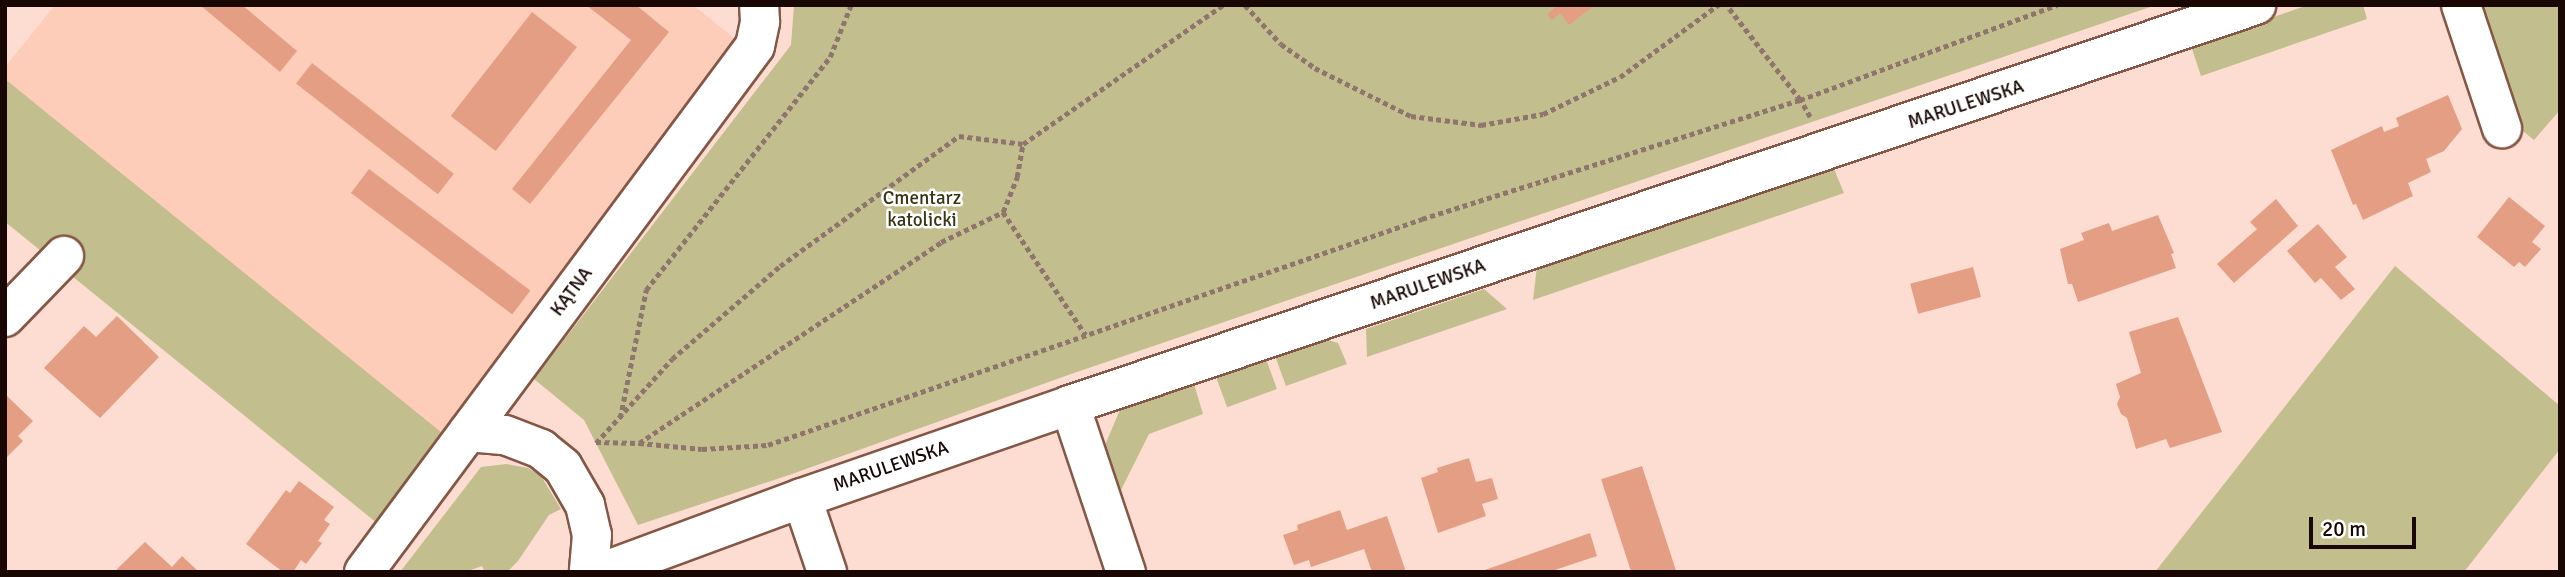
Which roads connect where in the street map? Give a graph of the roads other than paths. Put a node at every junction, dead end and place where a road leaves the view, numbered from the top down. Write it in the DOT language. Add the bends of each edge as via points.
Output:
graph roads {
  1 [pos="759,5"];
  2 [pos="2256,5"];
  3 [pos="2461,5"];
  4 [pos="2502,128"];
  5 [pos="64,256"];
  6 [pos="5,317"];
  7 [pos="1070,405"];
  8 [pos="468,432"];
  9 [pos="802,498"];
  10 [pos="364,572"];
  11 [pos="589,572"];
  12 [pos="603,572"];
  13 [pos="827,572"];
  14 [pos="1126,572"];
  1 -- 8 [label="street, KĄTNA" via="755,46"];
  2 -- 7 [label="street, MARULEWSKA"];
  3 -- 4 [label="street"];
  5 -- 6 [label="street"];
  7 -- 9 [label="street, MARULEWSKA"];
  7 -- 14 [label="street"];
  8 -- 10 [label="street, KĄTNA"];
  8 -- 11 [label="street" via="505,435 541,449 563,467 585,505 592,535"];
  9 -- 12 [label="street, MARULEWSKA"];
  9 -- 13 [label="street"];
}
